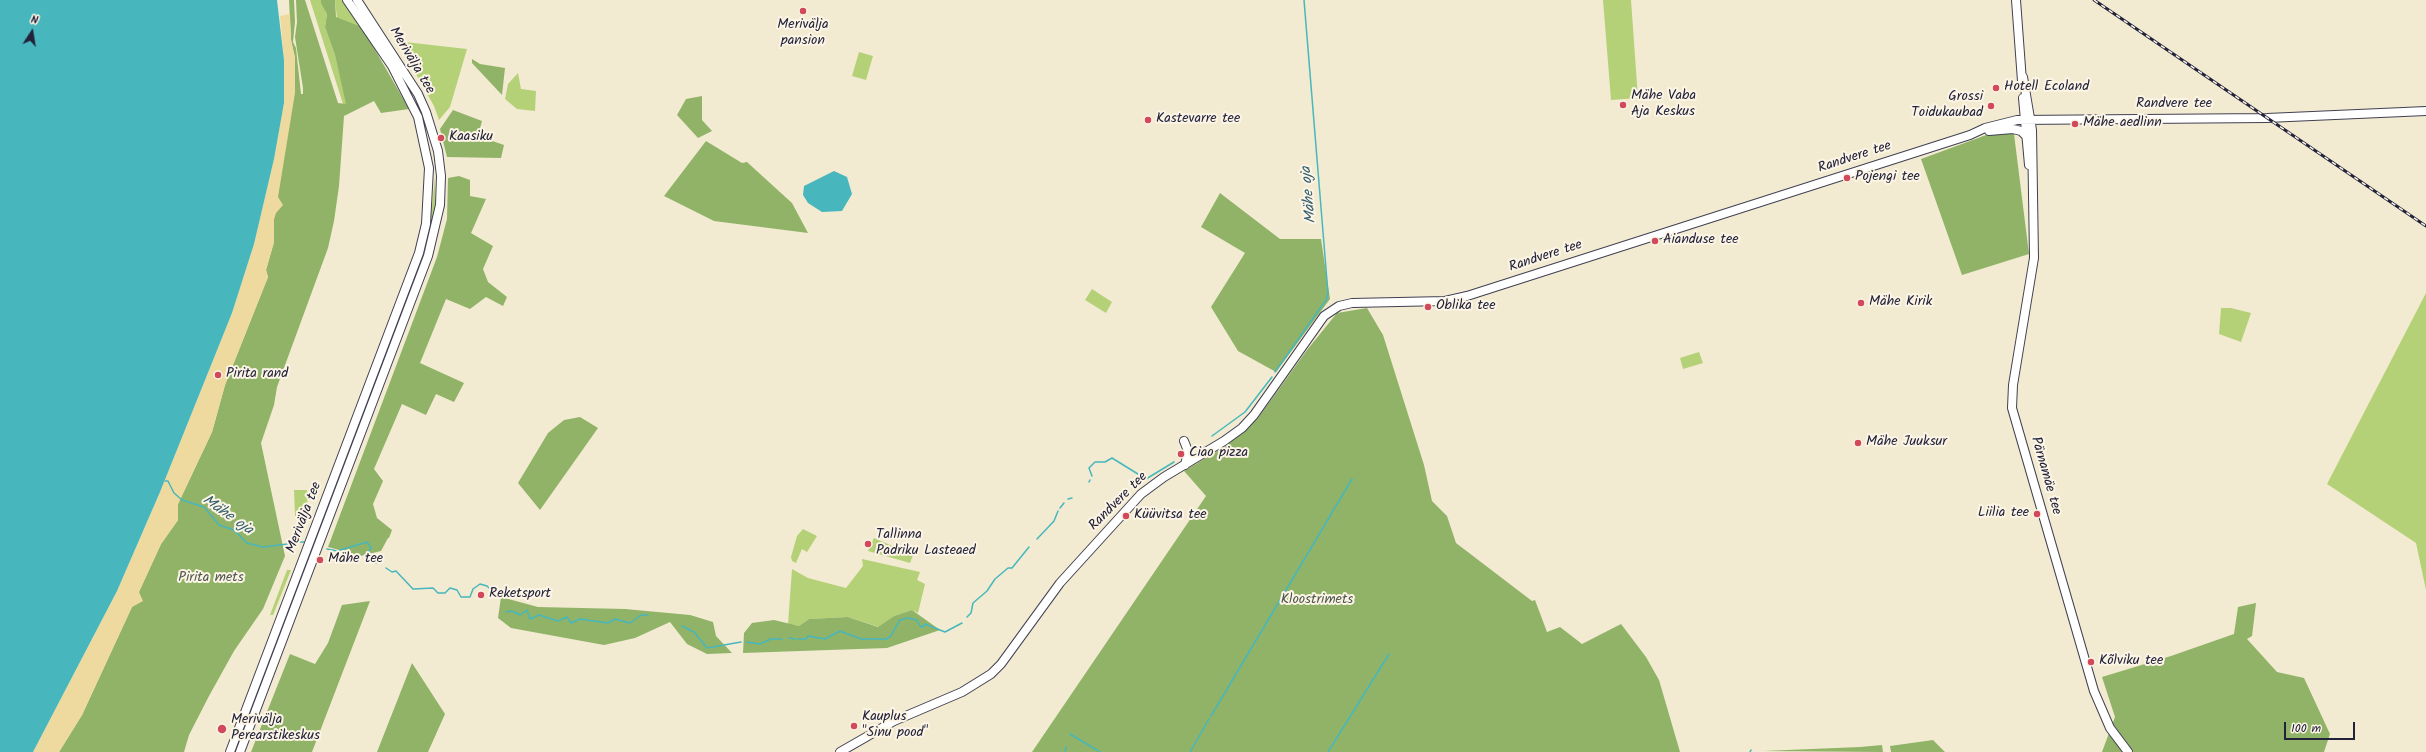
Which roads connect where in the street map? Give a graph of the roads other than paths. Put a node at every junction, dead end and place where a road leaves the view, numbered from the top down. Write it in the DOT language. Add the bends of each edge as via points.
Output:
graph roads {
  1 [pos="347,0"];
  2 [pos="357,0"];
  3 [pos="2016,0"];
  4 [pos="2426,111"];
  5 [pos="2028,119"];
  6 [pos="1978,132"];
  7 [pos="2026,136"];
  8 [pos="2032,193"];
  9 [pos="404,292"];
  10 [pos="410,303"];
  11 [pos="1184,441"];
  12 [pos="1185,465"];
  13 [pos="274,635"];
  14 [pos="279,651"];
  15 [pos="230,752"];
  16 [pos="240,752"];
  17 [pos="840,752"];
  18 [pos="2128,752"];
  1 -- 9 [label="main road, Merivälja tee" via="392,66 407,93 418,118 427,153 429,187 426,224"];
  2 -- 10 [label="main road, Merivälja tee" via="418,94 438,151 441,176 436,230"];
  3 -- 5 [label="main road, Pärnamäe tee"];
  4 -- 5 [label="main road, Randvere tee" via="2282,118"];
  5 -- 6 [label="main road, Randvere tee" via="2003,123"];
  5 -- 7 [label="main road, Pärnamäe tee"];
  5 -- 8 [label="main road, Pärnamäe tee" via="2034,164"];
  6 -- 7 [label="main road" via="2013,129 2021,131"];
  6 -- 12 [label="main road, Randvere tee" via="1467,296 1445,301 1352,303 1339,306 1324,316 1254,415 1242,428"];
  7 -- 8 [label="main road, Pärnamäe tee"];
  8 -- 18 [label="main road, Pärnamäe tee" via="2034,267 2013,385 2012,408 2096,697 2110,728"];
  9 -- 10 [label="main road" via="409,296"];
  9 -- 13 [label="main road, Merivälja tee"];
  10 -- 14 [label="main road, Merivälja tee"];
  11 -- 12 [label="main road" via="1188,451"];
  12 -- 17 [label="main road, Randvere tee" via="1152,485 1123,514 1060,583 991,674 962,692 894,721"];
  13 -- 14 [label="main road" via="278,640"];
  13 -- 15 [label="main road, Merivälja tee"];
  14 -- 16 [label="main road, Merivälja tee"];
}
